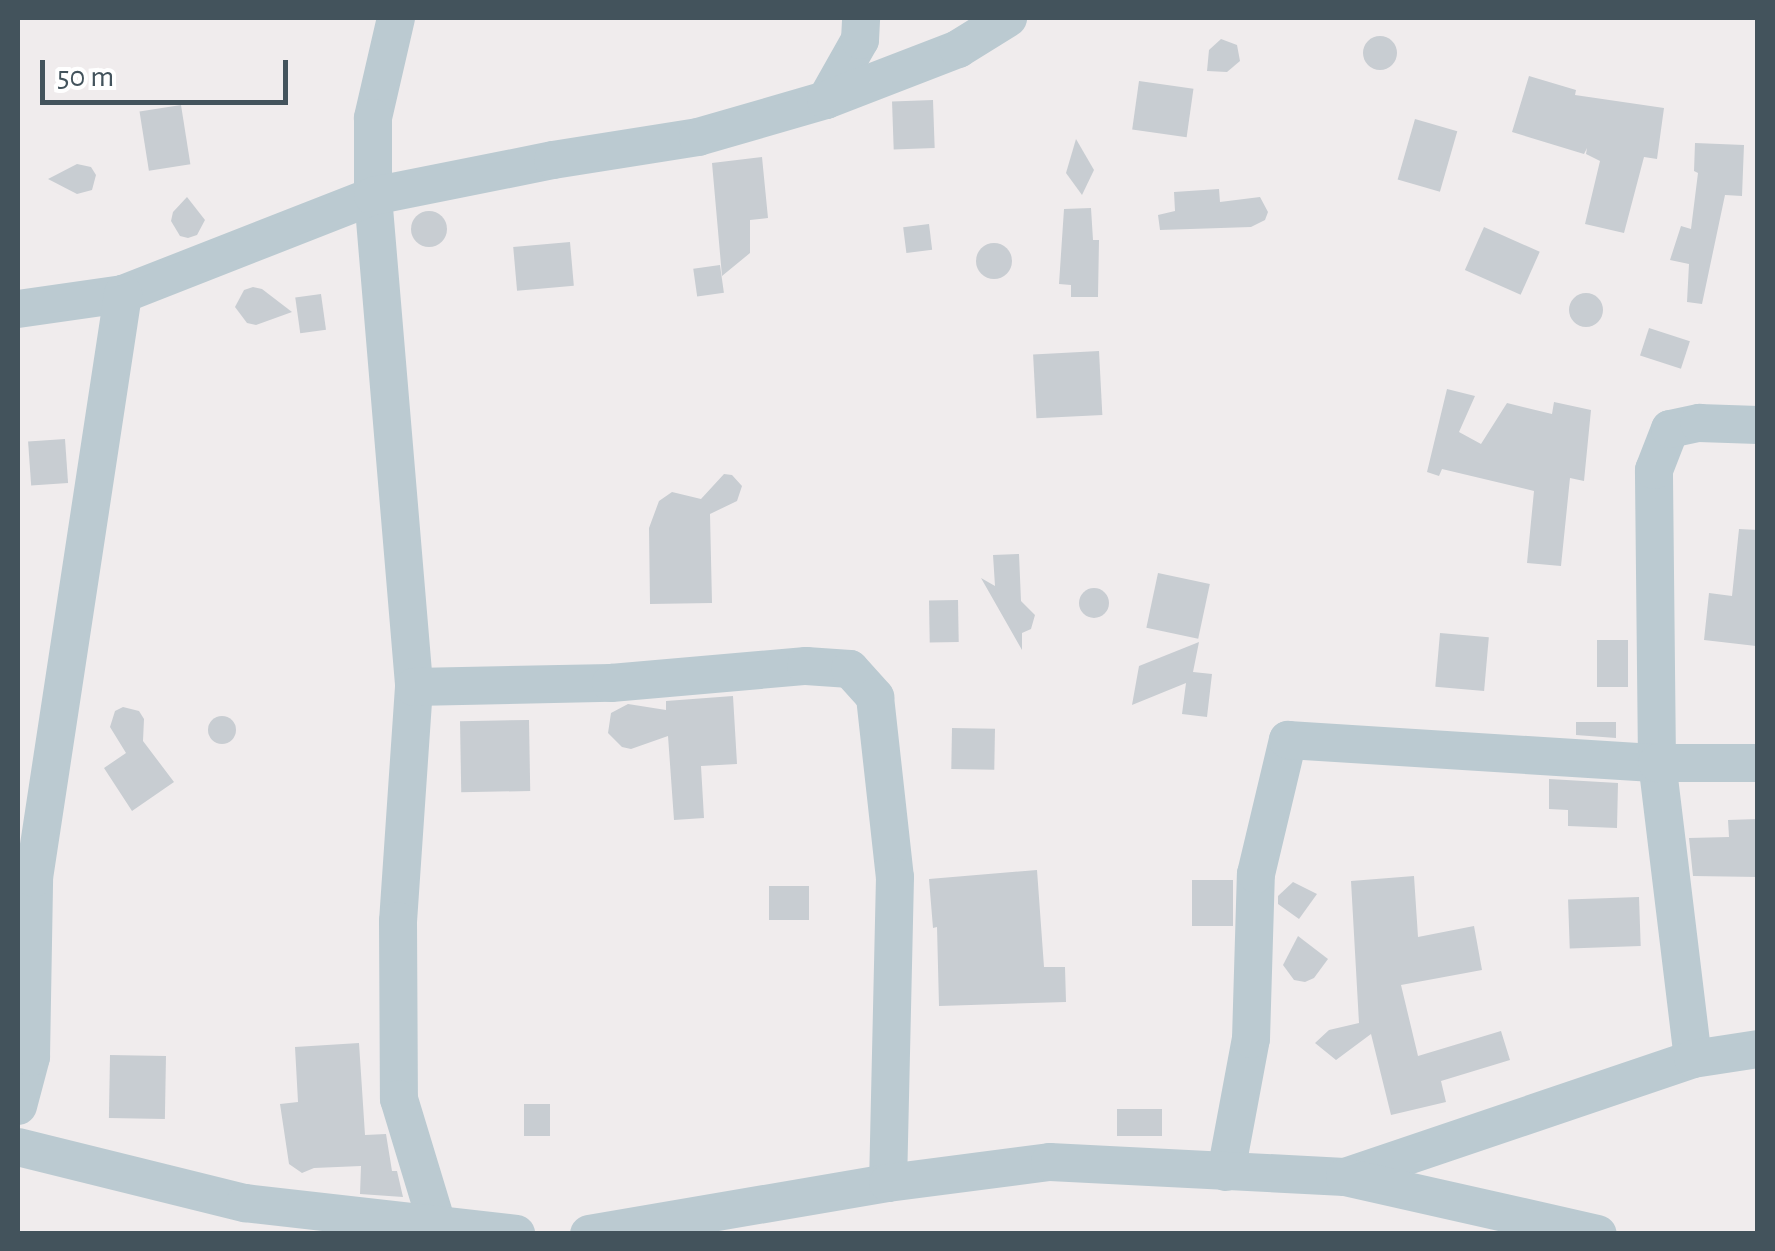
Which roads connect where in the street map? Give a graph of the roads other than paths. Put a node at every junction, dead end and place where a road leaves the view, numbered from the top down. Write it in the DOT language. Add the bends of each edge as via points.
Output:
graph roads {
  1 [pos="396,18"];
  2 [pos="861,18"];
  3 [pos="1008,18"];
  4 [pos="826,100"];
  5 [pos="373,196"];
  6 [pos="122,294"];
  7 [pos="18,309"];
  8 [pos="1758,425"];
  9 [pos="414,687"];
  10 [pos="1758,762"];
  11 [pos="1656,763"];
  12 [pos="1758,1049"];
  13 [pos="1694,1059"];
  14 [pos="18,1106"];
  15 [pos="18,1147"];
  16 [pos="1226,1172"];
  17 [pos="1346,1177"];
  18 [pos="888,1183"];
  19 [pos="438,1229"];
  20 [pos="516,1234"];
  21 [pos="588,1234"];
  22 [pos="1598,1234"];
  1 -- 5 [label="street" via="373,118"];
  2 -- 4 [label="street" via="860,40"];
  3 -- 4 [label="street" via="958,49"];
  4 -- 5 [label="street" via="698,137"];
  5 -- 6 [label="street"];
  5 -- 9 [label="street"];
  6 -- 7 [label="street"];
  6 -- 14 [label="street" via="34,878 32,1057"];
  8 -- 11 [label="street" via="1670,429 1654,470"];
  9 -- 18 [label="street" via="850,669 875,698 895,877"];
  9 -- 19 [label="street" via="398,922 398,1098"];
  10 -- 11 [label="street"];
  11 -- 13 [label="street"];
  11 -- 16 [label="street" via="1288,740 1256,874 1251,1038"];
  12 -- 13 [label="street"];
  13 -- 17 [label="street"];
  15 -- 19 [label="street" via="245,1202"];
  16 -- 17 [label="street"];
  16 -- 18 [label="street" via="1050,1162"];
  17 -- 22 [label="street"];
  18 -- 21 [label="street"];
  19 -- 20 [label="street"];
}
